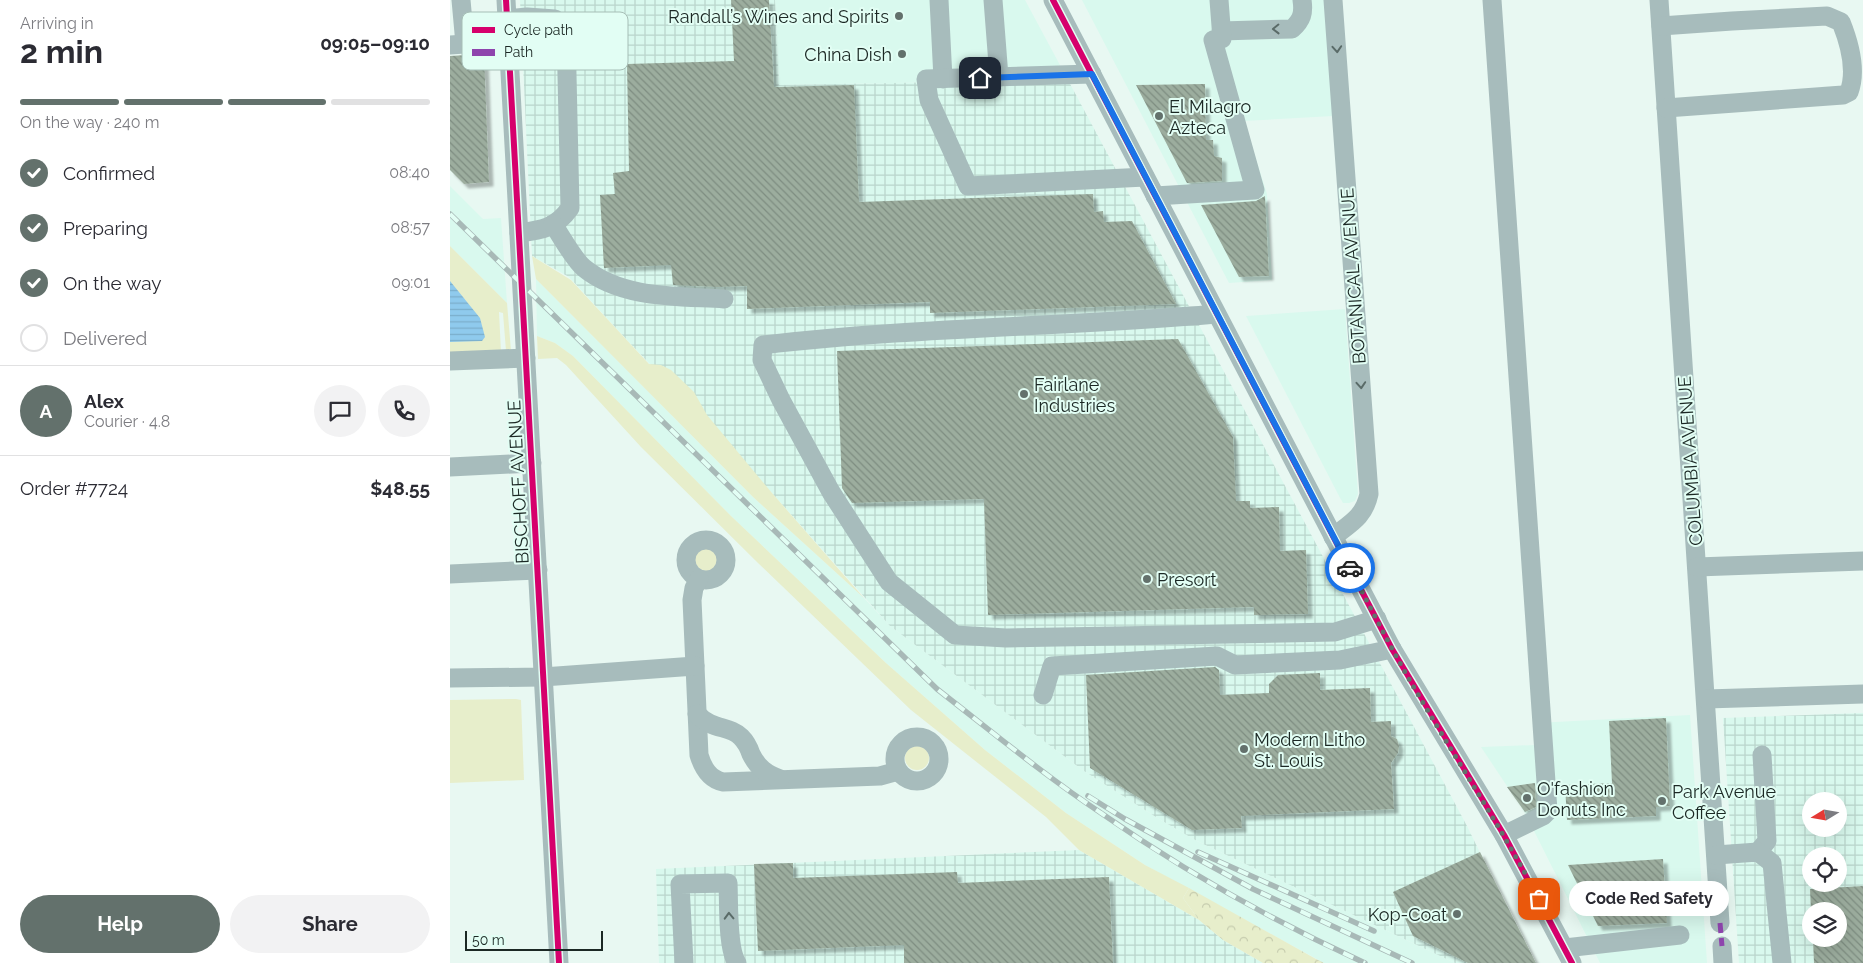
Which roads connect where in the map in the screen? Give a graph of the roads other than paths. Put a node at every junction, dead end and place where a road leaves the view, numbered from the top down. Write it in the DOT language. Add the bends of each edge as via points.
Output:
graph roads {
  1 [pos="461,0"];
  2 [pos="939,0"];
  3 [pos="993,0"];
  4 [pos="1052,0"];
  5 [pos="1219,0"];
  6 [pos="1302,0"];
  7 [pos="1333,0"];
  8 [pos="1492,0"];
  9 [pos="1659,0"];
  10 [pos="1661,26"];
  11 [pos="1217,36"];
  12 [pos="457,45"];
  13 [pos="511,70"];
  14 [pos="567,70"];
  15 [pos="1092,74"];
  16 [pos="999,77"];
  17 [pos="943,79"];
  18 [pos="1666,108"];
  19 [pos="1145,177"];
  20 [pos="1155,196"];
  21 [pos="553,224"];
  22 [pos="519,233"];
  23 [pos="724,299"];
  24 [pos="1216,314"];
  25 [pos="526,358"];
  26 [pos="450,361"];
  27 [pos="532,464"];
  28 [pos="450,467"];
  29 [pos="1333,537"];
  30 [pos="1863,561"];
  31 [pos="1697,567"];
  32 [pos="538,570"];
  33 [pos="450,574"];
  34 [pos="699,578"];
  35 [pos="1377,619"];
  36 [pos="1392,649"];
  37 [pos="695,666"];
  38 [pos="544,677"];
  39 [pos="450,678"];
  40 [pos="1863,694"];
  41 [pos="1043,695"];
  42 [pos="1706,699"];
  43 [pos="697,714"];
  44 [pos="1762,755"];
  45 [pos="898,771"];
  46 [pos="780,780"];
  47 [pos="1504,835"];
  48 [pos="1758,852"];
  49 [pos="1716,856"];
  50 [pos="1720,923"];
  51 [pos="1680,935"];
  52 [pos="1568,956"];
  53 [pos="559,963"];
  54 [pos="684,963"];
  55 [pos="737,963"];
  56 [pos="1782,963"];
  1 -- 12 [label="street"];
  2 -- 17 [label="street"];
  3 -- 16 [label="street"];
  4 -- 15 [label="street"];
  5 -- 11 [label="street"];
  6 -- 11 [label="street, one-way" via="1304,12 1292,29"];
  7 -- 29 [label="street, BOTANICAL AVENUE, one-way" via="1369,494 1366,506 1356,519"];
  8 -- 47 [label="street" via="1548,811"];
  9 -- 10 [label="street, COLUMBIA AVENUE"];
  10 -- 18 [label="street, COLUMBIA AVENUE"];
  10 -- 18 [label="street" via="1827,16 1841,22 1851,60 1852,85 1843,95"];
  11 -- 20 [label="street" via="1255,190"];
  13 -- 22 [label="street, BISCHOFF AVENUE"];
  14 -- 21 [label="street" via="570,208 561,220"];
  15 -- 16 [label="street"];
  15 -- 19 [label="street"];
  16 -- 17 [label="street"];
  17 -- 19 [label="street" via="926,79 929,100 968,186"];
  18 -- 31 [label="street, COLUMBIA AVENUE"];
  19 -- 20 [label="street"];
  20 -- 24 [label="street"];
  21 -- 22 [label="street" via="542,230"];
  21 -- 23 [label="street" via="583,267 620,288 641,293"];
  22 -- 25 [label="street, BISCHOFF AVENUE"];
  24 -- 29 [label="street"];
  24 -- 35 [label="street" via="834,337 763,345 762,360 831,492 889,582 955,634 1006,638 1335,632"];
  25 -- 26 [label="street"];
  25 -- 27 [label="street, BISCHOFF AVENUE"];
  27 -- 28 [label="street"];
  27 -- 32 [label="street, BISCHOFF AVENUE"];
  29 -- 35 [label="street"];
  30 -- 31 [label="street"];
  31 -- 42 [label="street, COLUMBIA AVENUE"];
  32 -- 33 [label="street"];
  32 -- 38 [label="street, BISCHOFF AVENUE"];
  34 -- 37 [label="street" via="692,600"];
  35 -- 36 [label="street"];
  36 -- 41 [label="street" via="1340,660 1235,665 1217,656 1052,666"];
  36 -- 47 [label="street"];
  37 -- 38 [label="street"];
  37 -- 43 [label="street"];
  38 -- 39 [label="street"];
  38 -- 53 [label="street, BISCHOFF AVENUE"];
  40 -- 42 [label="street"];
  42 -- 49 [label="street, COLUMBIA AVENUE"];
  43 -- 46 [label="street" via="711,726 741,737 759,767"];
  43 -- 46 [label="street" via="699,755 706,772 715,780"];
  44 -- 48 [label="street" via="1767,841"];
  45 -- 46 [label="street" via="880,776"];
  47 -- 52 [label="street"];
  48 -- 49 [label="street"];
  48 -- 56 [label="street" via="1772,863"];
  49 -- 50 [label="street, COLUMBIA AVENUE"];
  51 -- 52 [label="street"];
  55 -- 54 [label="street, one-way" via="730,933 728,883 680,884"];
}
